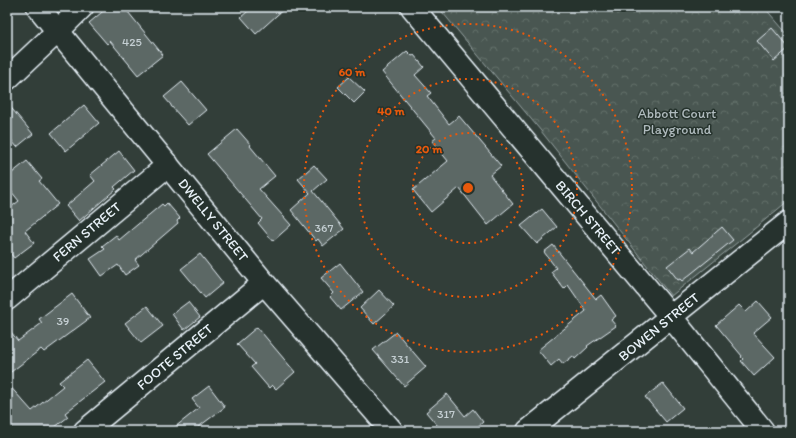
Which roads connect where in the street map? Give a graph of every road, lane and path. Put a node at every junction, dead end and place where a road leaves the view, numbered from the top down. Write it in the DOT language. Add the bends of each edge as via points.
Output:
graph roads {
  1 [pos="38,7"];
  2 [pos="82,7"];
  3 [pos="412,7"];
  4 [pos="58,31"];
  5 [pos="7,79"];
  6 [pos="168,165"];
  7 [pos="789,222"];
  8 [pos="264,283"];
  9 [pos="7,299"];
  10 [pos="671,317"];
  11 [pos="85,431"];
  12 [pos="392,431"];
  13 [pos="528,431"];
  14 [pos="763,431"];
  1 -- 4 [label="street, DWELLY STREET"];
  2 -- 4 [label="street"];
  3 -- 10 [label="street, BIRCH STREET"];
  4 -- 5 [label="street"];
  4 -- 6 [label="street, DWELLY STREET"];
  6 -- 8 [label="street, DWELLY STREET"];
  6 -- 9 [label="street, FERN STREET"];
  7 -- 10 [label="street, BOWEN STREET"];
  8 -- 11 [label="street, FOOTE STREET"];
  8 -- 12 [label="street, DWELLY STREET"];
  10 -- 13 [label="street, BOWEN STREET"];
  10 -- 14 [label="street, BIRCH STREET"];
}
